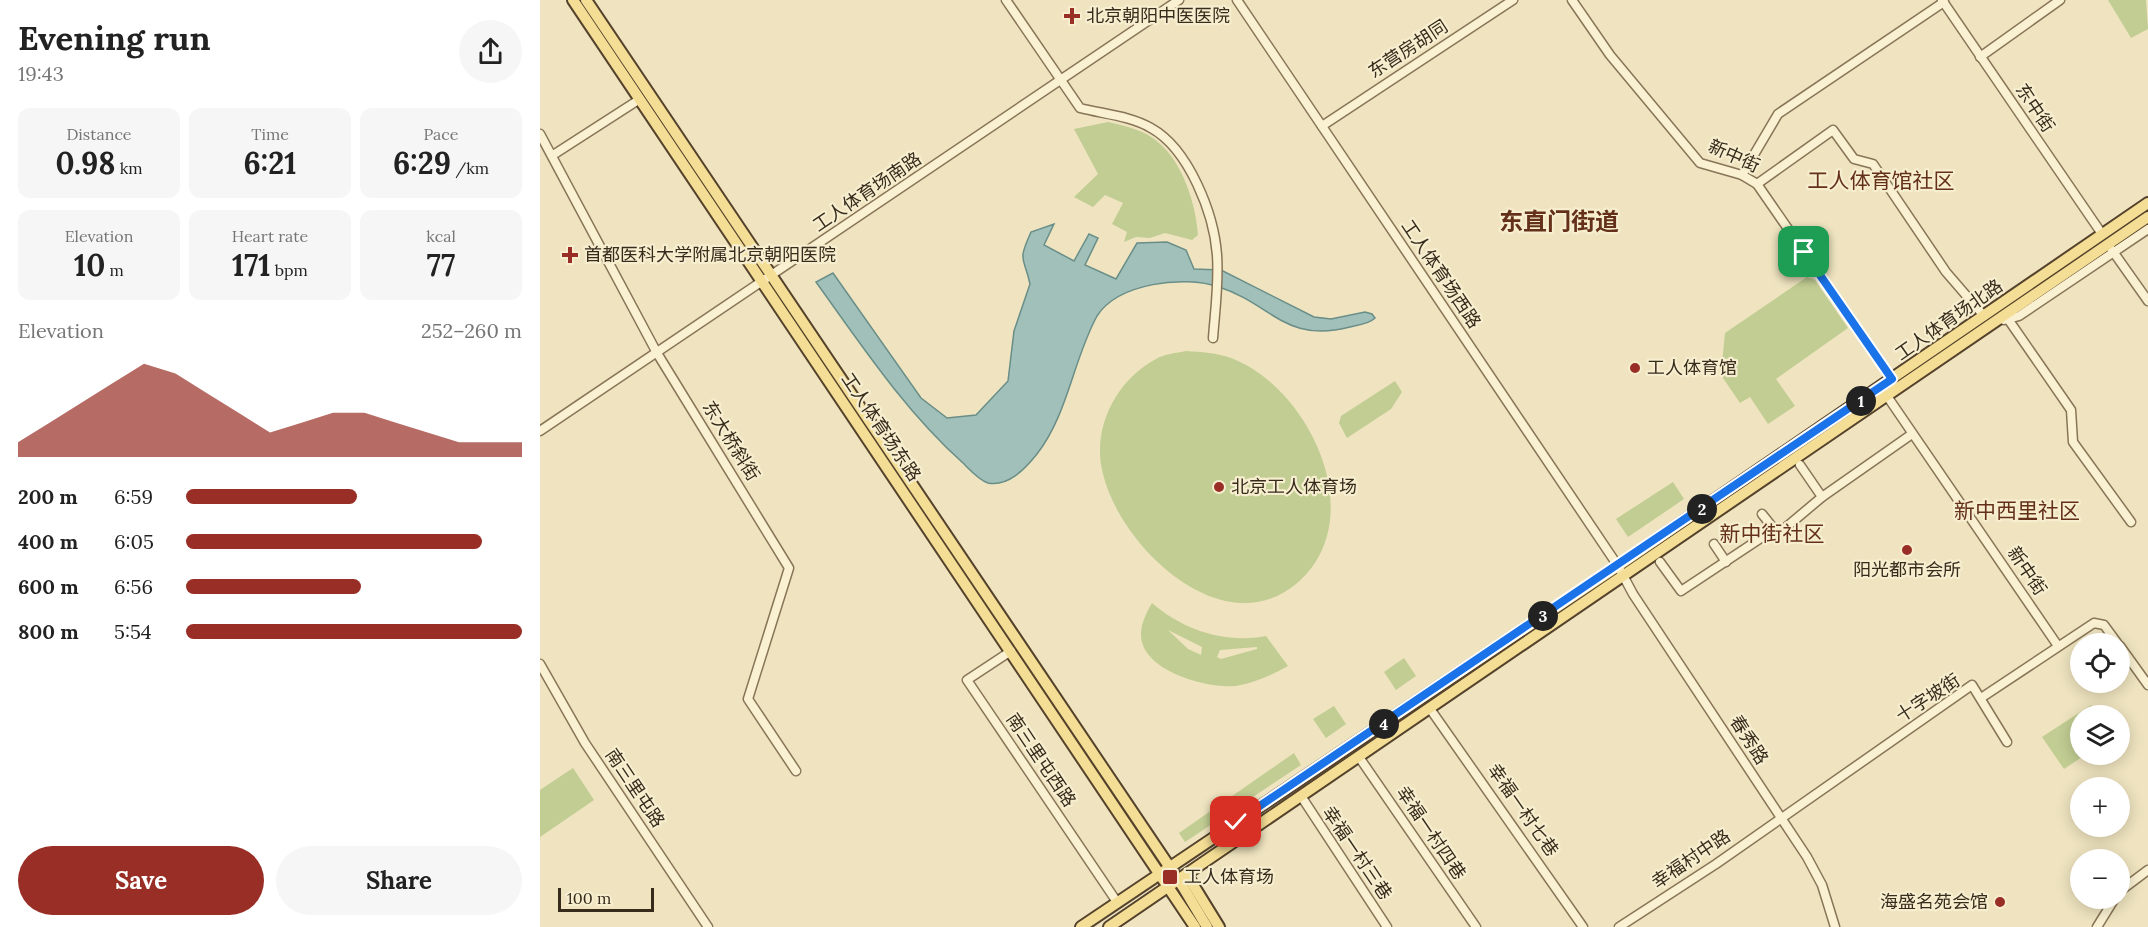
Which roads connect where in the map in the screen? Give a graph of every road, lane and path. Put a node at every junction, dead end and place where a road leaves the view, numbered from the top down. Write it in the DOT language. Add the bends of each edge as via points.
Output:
graph roads {
  1 [pos="573,0"];
  2 [pos="1006,0"];
  3 [pos="1179,0"];
  4 [pos="1236,0"];
  5 [pos="1513,0"];
  6 [pos="1572,0"];
  7 [pos="2060,0"];
  8 [pos="1943,1"];
  9 [pos="590,3"];
  10 [pos="1980,57"];
  11 [pos="1061,79"];
  12 [pos="640,99"];
  13 [pos="1322,126"];
  14 [pos="540,134"];
  15 [pos="553,155"];
  16 [pos="1742,175"];
  17 [pos="1757,184"];
  18 [pos="2148,203"];
  19 [pos="2148,217"];
  20 [pos="2148,229"];
  21 [pos="2102,234"];
  22 [pos="2111,249"];
  23 [pos="768,279"];
  24 [pos="2148,301"];
  25 [pos="1984,316"];
  26 [pos="2008,319"];
  27 [pos="1994,322"];
  28 [pos="1213,338"];
  29 [pos="657,353"];
  30 [pos="1892,379"];
  31 [pos="1887,396"];
  32 [pos="540,431"];
  33 [pos="1912,434"];
  34 [pos="1800,465"];
  35 [pos="1822,496"];
  36 [pos="1762,514"];
  37 [pos="2131,522"];
  38 [pos="1778,534"];
  39 [pos="1714,544"];
  40 [pos="1660,562"];
  41 [pos="1726,562"];
  42 [pos="1621,571"];
  43 [pos="2078,633"];
  44 [pos="2111,633"];
  45 [pos="2070,638"];
  46 [pos="2058,646"];
  47 [pos="1011,651"];
  48 [pos="2130,660"];
  49 [pos="540,664"];
  50 [pos="2148,685"];
  51 [pos="1981,698"];
  52 [pos="1433,713"];
  53 [pos="2007,742"];
  54 [pos="1359,757"];
  55 [pos="796,771"];
  56 [pos="1301,796"];
  57 [pos="1781,818"];
  58 [pos="2148,870"];
  59 [pos="1166,871"];
  60 [pos="1178,880"];
  61 [pos="2130,884"];
  62 [pos="1117,902"];
  63 [pos="2108,909"];
  64 [pos="708,927"];
  65 [pos="1081,927"];
  66 [pos="1110,927"];
  67 [pos="1194,927"];
  68 [pos="1208,927"];
  69 [pos="1219,927"];
  70 [pos="1387,927"];
  71 [pos="1476,927"];
  72 [pos="1583,927"];
  73 [pos="1619,927"];
  74 [pos="1834,927"];
  75 [pos="2097,927"];
  1 -- 12 [label="main road, 工人体育场东路"];
  2 -- 11 [label="street"];
  3 -- 11 [label="street, 工人体育场南路"];
  4 -- 13 [label="street, 工人体育场西路"];
  5 -- 13 [label="street, 东营房胡同"];
  6 -- 16 [label="street, 新中街" via="1610,55 1700,163"];
  7 -- 10 [label="street"];
  8 -- 10 [label="street, 东中街"];
  8 -- 16 [label="street" via="1778,114"];
  9 -- 23 [label="main road, 工人体育场东路"];
  10 -- 21 [label="street, 东中街"];
  11 -- 23 [label="street, 工人体育场南路"];
  11 -- 28 [label="street" via="1080,108 1150,127 1177,151 1203,197 1218,264"];
  12 -- 15 [label="street"];
  12 -- 23 [label="main road, 工人体育场东路"];
  13 -- 42 [label="street, 工人体育场西路"];
  14 -- 15 [label="street, 东大桥斜街"];
  15 -- 29 [label="street, 东大桥斜街"];
  16 -- 17 [label="street, 新中街"];
  17 -- 25 [label="street" via="1833,130 1854,159 1873,165 1946,272"];
  17 -- 30 [label="street, 新中街"];
  18 -- 21 [label="main road, 工人体育场北路"];
  19 -- 22 [label="main road, 工人体育场北路"];
  20 -- 22 [label="street, 工人体育场北路"];
  21 -- 25 [label="main road, 工人体育场北路"];
  22 -- 24 [label="street"];
  22 -- 26 [label="street, 工人体育场北路" via="2019,316"];
  22 -- 27 [label="main road, 工人体育场北路"];
  23 -- 29 [label="street, 工人体育场南路"];
  23 -- 47 [label="main road, 工人体育场东路"];
  23 -- 59 [label="main road, 工人体育场东路"];
  25 -- 30 [label="main road, 工人体育场北路"];
  26 -- 27 [label="street, 工人体育场北路"];
  26 -- 37 [label="street" via="2071,410 2073,442"];
  27 -- 31 [label="main road, 工人体育场北路"];
  29 -- 32 [label="street, 工人体育场南路"];
  29 -- 55 [label="street, 东大桥斜街" via="789,568 748,699"];
  30 -- 42 [label="main road, 工人体育场北路"];
  31 -- 33 [label="street, 新中街"];
  31 -- 42 [label="main road, 工人体育场北路"];
  33 -- 35 [label="street"];
  33 -- 46 [label="street, 新中街"];
  34 -- 35 [label="street"];
  35 -- 38 [label="street"];
  36 -- 38 [label="street"];
  38 -- 41 [label="street" via="1764,536"];
  39 -- 41 [label="street"];
  40 -- 41 [label="street" via="1681,591"];
  42 -- 54 [label="main road, 工人体育场北路"];
  42 -- 57 [label="street, 春秀路"];
  42 -- 59 [label="main road, 工人体育场北路"];
  43 -- 44 [label="street, 十字坡街" via="2100,623"];
  45 -- 46 [label="street, 十字坡街"];
  46 -- 51 [label="street, 十字坡街"];
  47 -- 59 [label="main road, 工人体育场东路"];
  47 -- 62 [label="street, 南三里屯西路" via="967,680"];
  48 -- 50 [label="street, 十字坡街"];
  49 -- 64 [label="street, 南三里屯路" via="585,743"];
  51 -- 53 [label="street"];
  51 -- 57 [label="street, 十字坡街" via="1972,685"];
  52 -- 72 [label="street, 幸福一村七巷"];
  54 -- 56 [label="main road, 工人体育场北路"];
  54 -- 71 [label="street, 幸福一村四巷"];
  56 -- 60 [label="main road, 工人体育场北路"];
  56 -- 70 [label="street, 幸福一村三巷"];
  57 -- 73 [label="street, 幸福村中路"];
  57 -- 74 [label="street, 春秀路" via="1822,885"];
  58 -- 61 [label="street"];
  59 -- 60 [label="main road"];
  59 -- 62 [label="main road, 工人体育场北路"];
  60 -- 66 [label="main road, 工人体育场北路"];
  60 -- 67 [label="main road"];
  60 -- 68 [label="main road"];
  60 -- 69 [label="main road"];
  62 -- 65 [label="main road, 工人体育场北路"];
  63 -- 75 [label="street"];
}
